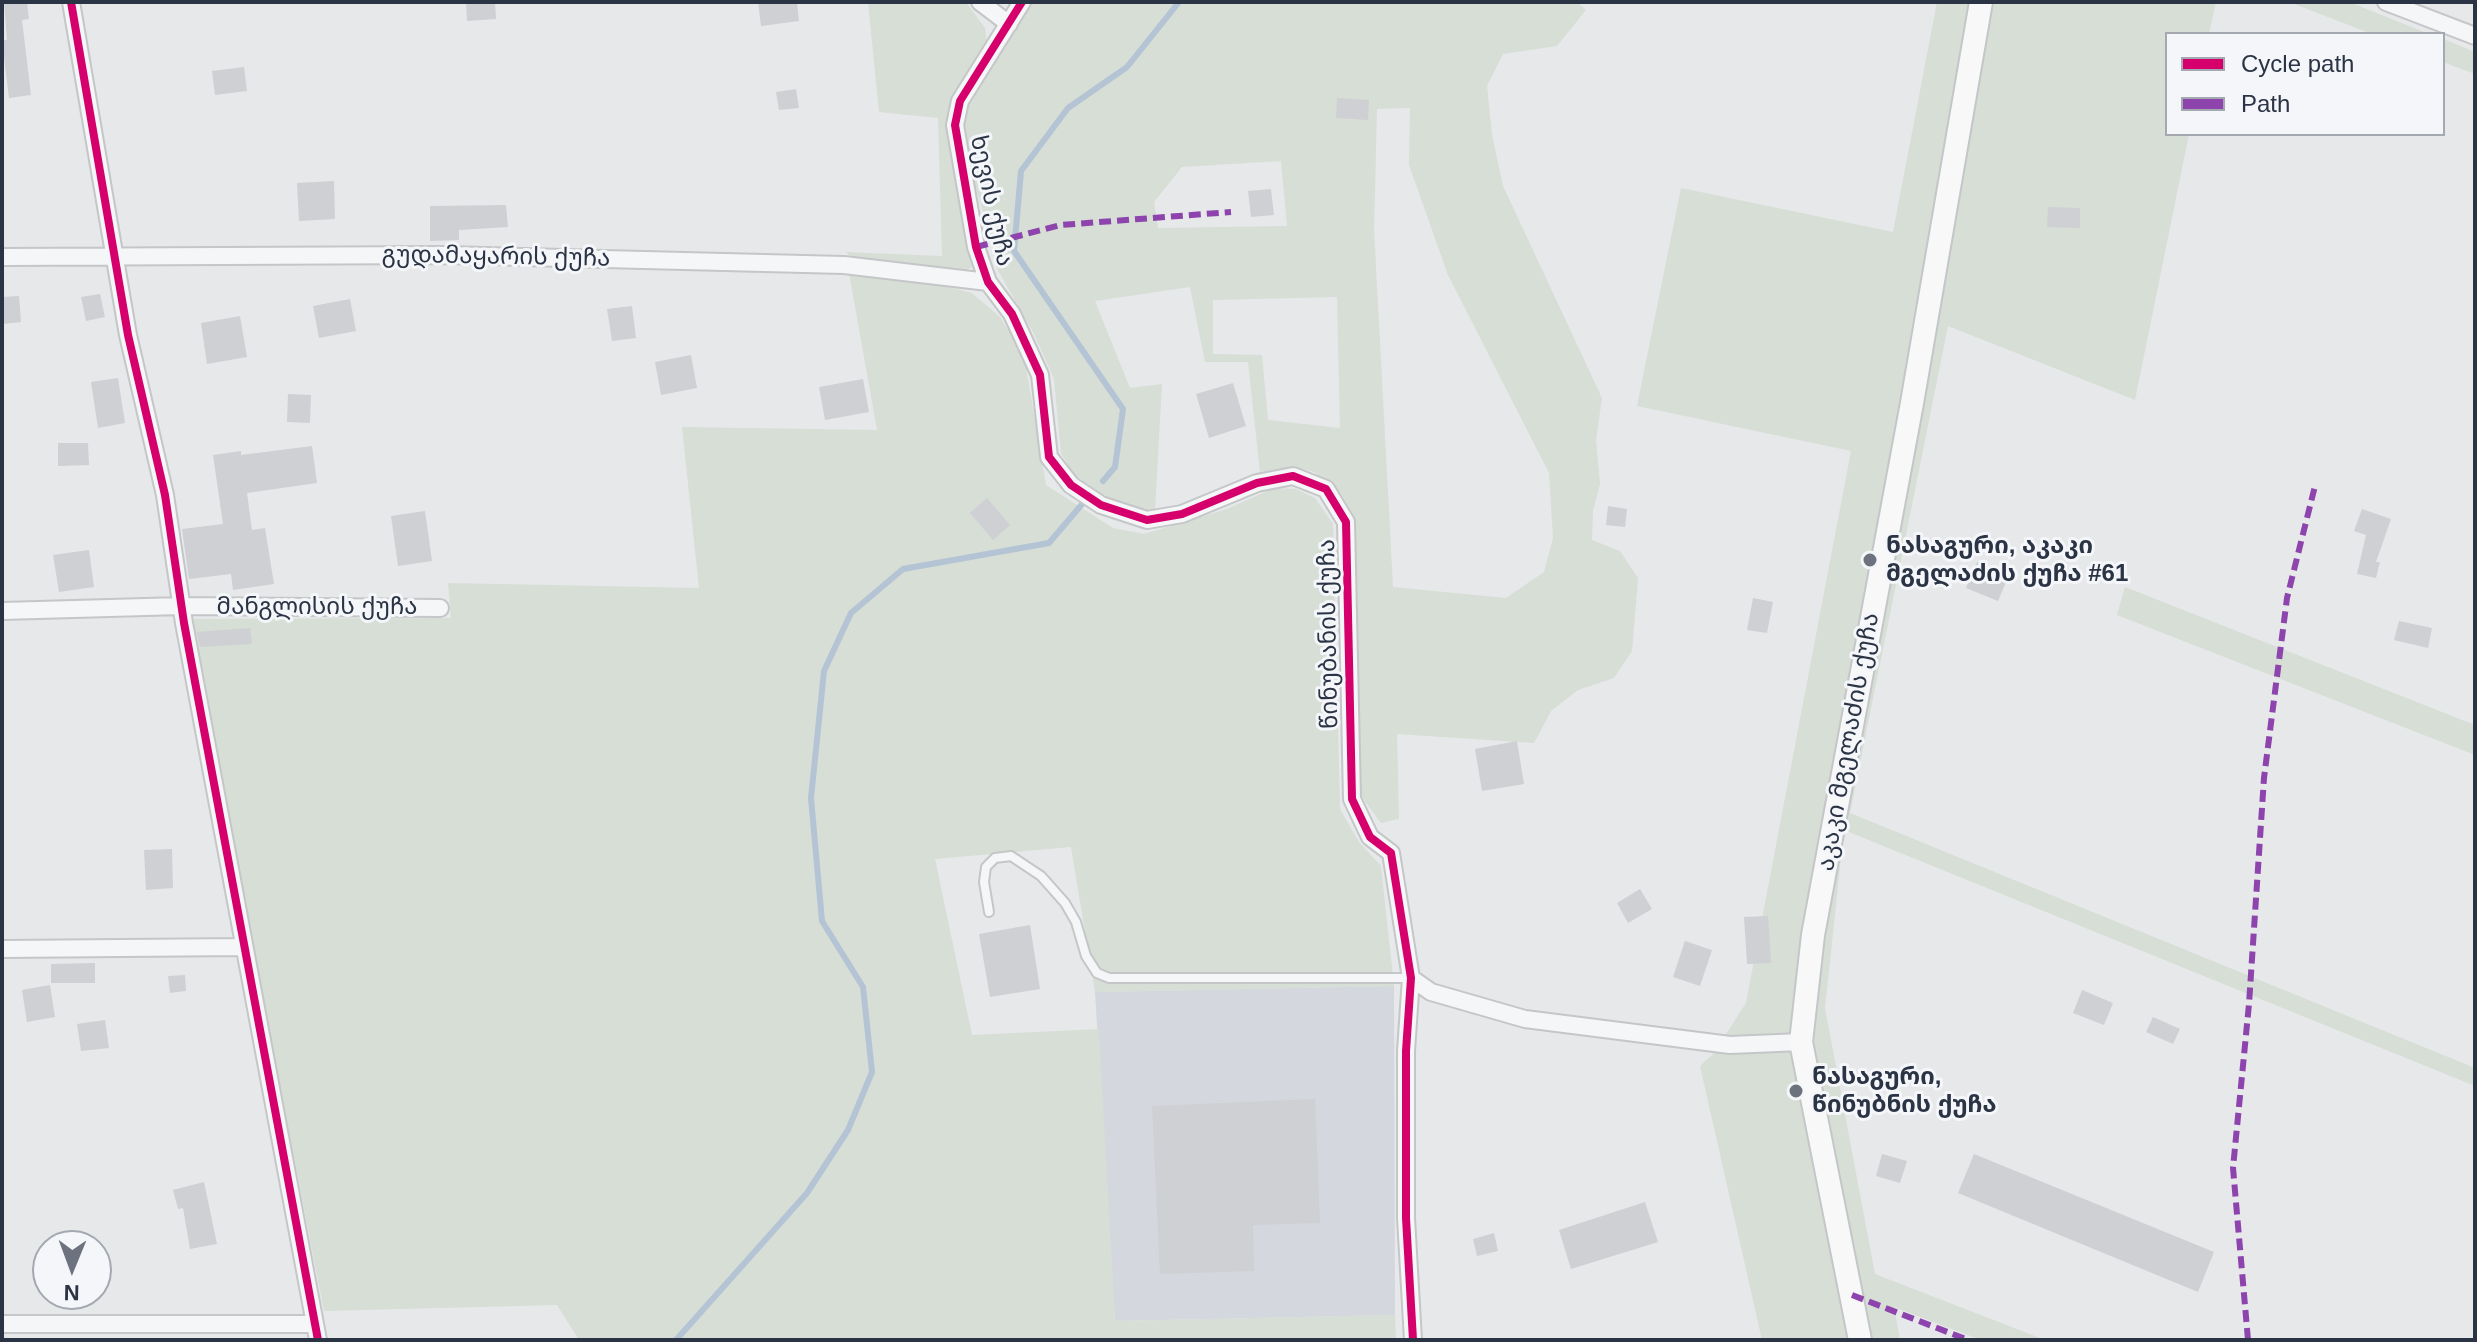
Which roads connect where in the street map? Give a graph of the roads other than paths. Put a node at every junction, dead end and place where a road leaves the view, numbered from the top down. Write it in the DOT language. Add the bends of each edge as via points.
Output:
graph roads {
  1 [pos="71,2"];
  2 [pos="980,2"];
  3 [pos="1022,2"];
  4 [pos="1981,2"];
  5 [pos="2386,2"];
  6 [pos="1009,24"];
  7 [pos="2475,36"];
  8 [pos="2,257"];
  9 [pos="116,258"];
  10 [pos="988,282"];
  11 [pos="182,606"];
  12 [pos="440,608"];
  13 [pos="2,611"];
  14 [pos="989,912"];
  15 [pos="243,947"];
  16 [pos="2,949"];
  17 [pos="1411,978"];
  18 [pos="1801,1042"];
  19 [pos="2,1324"];
  20 [pos="316,1332"];
  21 [pos="1413,1340"];
  22 [pos="1860,1340"];
  1 -- 9 [label="street"];
  2 -- 6 [label="street"];
  3 -- 6 [label="street, ხევის ქუჩა"];
  4 -- 18 [label="street, აკაკი მგელაძის ქუჩა" via="1813,935"];
  5 -- 7 [label="street"];
  6 -- 10 [label="street, ხევის ქუჩა" via="960,101 955,125 976,247"];
  8 -- 9 [label="street, გუდამაყარის ქუჩა"];
  9 -- 10 [label="street, გუდამაყარის ქუჩა" via="444,255 844,265"];
  9 -- 11 [label="street"];
  10 -- 17 [label="street, წინუბანის ქუჩა" via="1012,314 1040,375 1049,457 1071,485 1101,505 1147,520 1182,514 1257,483 1293,476 1326,489 1346,522 1352,799 1370,837 1391,853"];
  11 -- 12 [label="street, მანგლისის ქუჩა"];
  11 -- 13 [label="street, მანგლისის ქუჩა"];
  11 -- 15 [label="street"];
  14 -- 17 [label="lane" via="986,867 995,858 1011,856 1041,876 1065,903 1086,956 1097,973 1109,978"];
  15 -- 16 [label="street"];
  15 -- 20 [label="street"];
  17 -- 18 [label="street" via="1431,992 1525,1019 1730,1045"];
  17 -- 21 [label="street, წინუბანის ქუჩა" via="1406,1218"];
  18 -- 22 [label="street, აკაკი მგელაძის ქუჩა"];
  19 -- 20 [label="street"];
}
